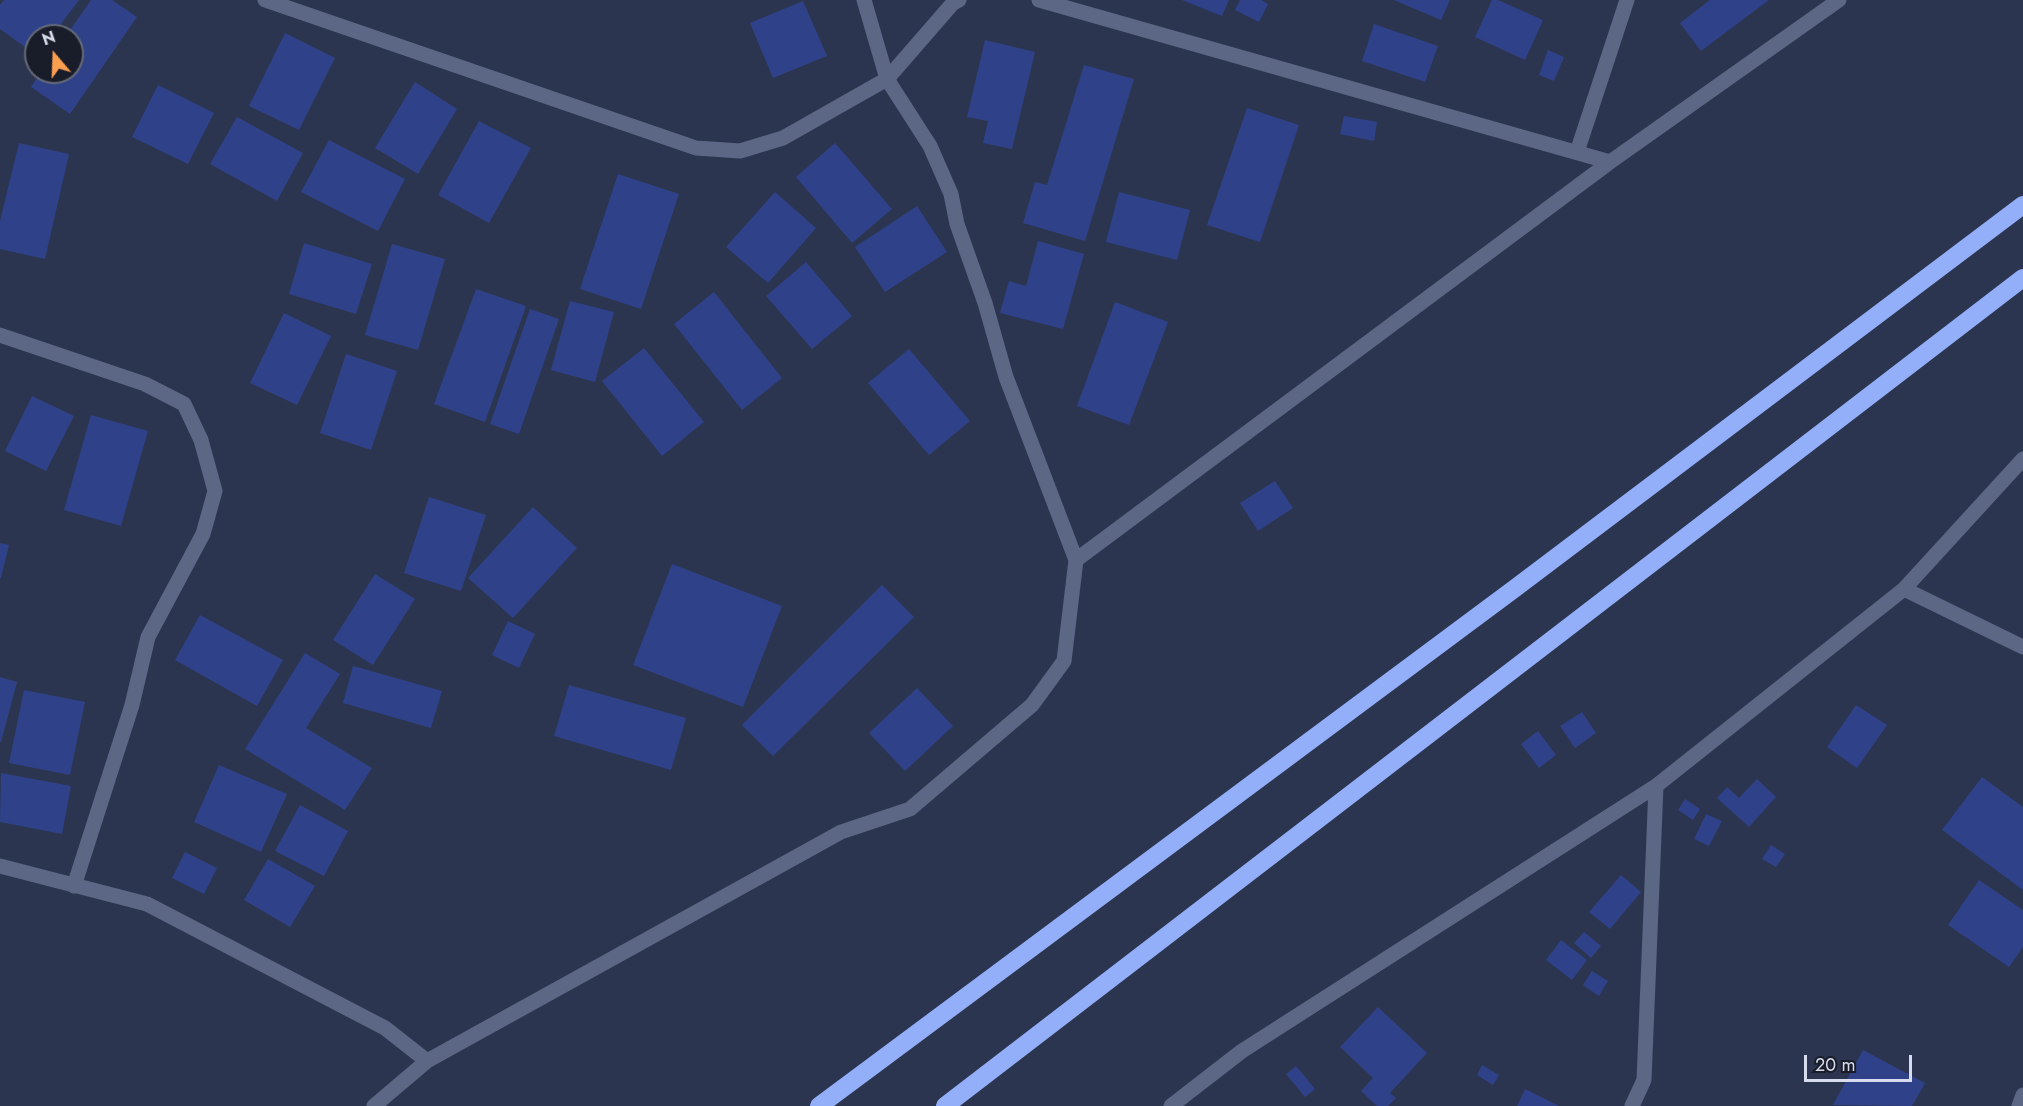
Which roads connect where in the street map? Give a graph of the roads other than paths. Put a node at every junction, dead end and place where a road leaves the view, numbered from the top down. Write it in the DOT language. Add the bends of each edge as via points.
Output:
graph roads {
  1 [pos="265,0"];
  2 [pos="864,0"];
  3 [pos="959,0"];
  4 [pos="1039,0"];
  5 [pos="1627,0"];
  6 [pos="1839,0"];
  7 [pos="887,79"];
  8 [pos="1577,152"];
  9 [pos="1610,162"];
  10 [pos="2023,205"];
  11 [pos="2023,278"];
  12 [pos="0,335"];
  13 [pos="2023,459"];
  14 [pos="1076,560"];
  15 [pos="1904,589"];
  16 [pos="2023,647"];
  17 [pos="1656,786"];
  18 [pos="0,866"];
  19 [pos="74,886"];
  20 [pos="427,1061"];
  21 [pos="2023,1095"];
  22 [pos="374,1106"];
  23 [pos="819,1106"];
  24 [pos="945,1106"];
  25 [pos="1171,1106"];
  26 [pos="1632,1106"];
  27 [pos="2019,1106"];
  1 -- 7 [label="street" via="696,148 740,151 783,138"];
  2 -- 7 [label="street"];
  3 -- 7 [label="street"];
  4 -- 8 [label="street"];
  5 -- 8 [label="street"];
  6 -- 9 [label="street"];
  7 -- 14 [label="street" via="930,146 951,194 1006,377"];
  8 -- 9 [label="street"];
  9 -- 14 [label="street"];
  10 -- 23 [label="highway"];
  11 -- 24 [label="highway"];
  12 -- 19 [label="street" via="145,384 184,404 201,440 215,491 203,534 148,637 132,705"];
  13 -- 15 [label="street"];
  14 -- 20 [label="street" via="1064,661 1032,705 910,809 841,832"];
  15 -- 16 [label="street"];
  15 -- 17 [label="street"];
  17 -- 25 [label="street" via="1242,1051"];
  17 -- 26 [label="street" via="1644,1080"];
  18 -- 19 [label="street"];
  19 -- 20 [label="street" via="147,904 385,1028"];
  20 -- 22 [label="street"];
  21 -- 27 [label="street"];
}
